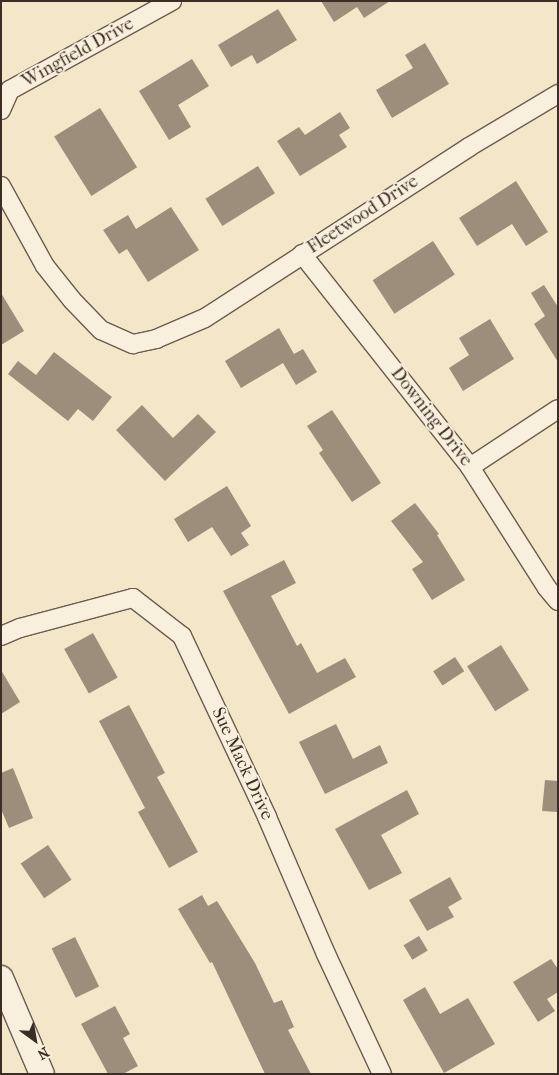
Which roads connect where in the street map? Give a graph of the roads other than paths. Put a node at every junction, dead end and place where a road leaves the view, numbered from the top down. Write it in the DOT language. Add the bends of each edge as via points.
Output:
graph roads {
  1 [pos="172,1"];
  2 [pos="6,89"];
  3 [pos="558,94"];
  4 [pos="1,110"];
  5 [pos="1,186"];
  6 [pos="302,254"];
  7 [pos="558,410"];
  8 [pos="470,466"];
  9 [pos="552,595"];
  10 [pos="1,636"];
  11 [pos="1,978"];
  12 [pos="42,1074"];
  13 [pos="382,1074"];
  1 -- 2 [label="street, Wingfield Drive"];
  2 -- 4 [label="street"];
  3 -- 6 [label="street, Fleetwood Drive"];
  5 -- 6 [label="street, Fleetwood Drive" via="45,266 72,300 102,330 133,344 205,318"];
  6 -- 8 [label="street, Downing Drive"];
  7 -- 8 [label="street"];
  8 -- 9 [label="street, Downing Drive"];
  10 -- 13 [label="street, Sue Mack Drive" via="133,598 182,636"];
  11 -- 12 [label="street"];
}
